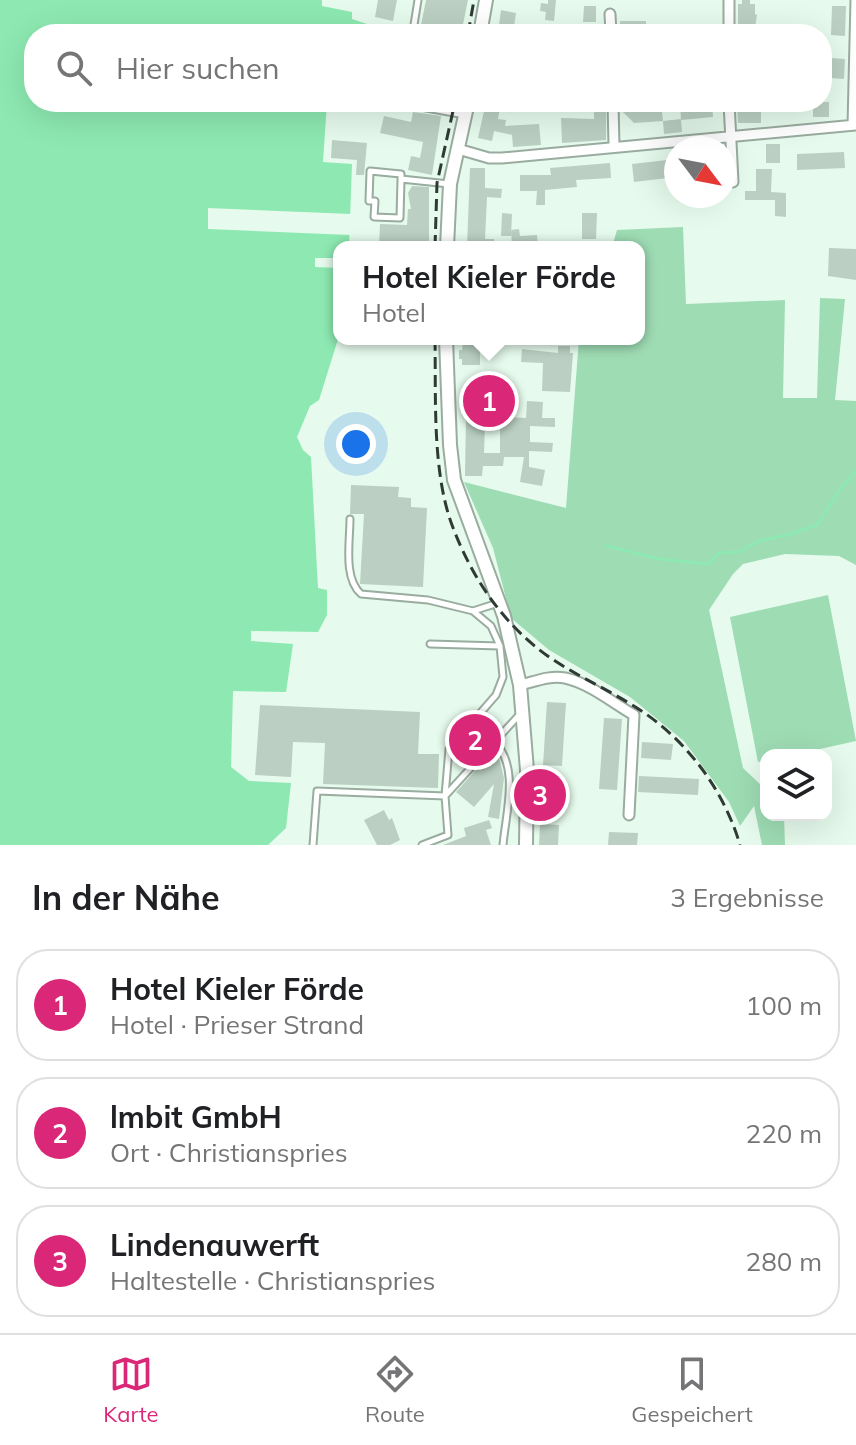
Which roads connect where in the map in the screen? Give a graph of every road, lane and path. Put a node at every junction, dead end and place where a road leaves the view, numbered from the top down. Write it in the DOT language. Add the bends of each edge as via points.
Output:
graph roads {
  1 [pos="418,0"];
  2 [pos="486,0"];
  3 [pos="729,0"];
  4 [pos="856,0"];
  5 [pos="610,14"];
  6 [pos="414,24"];
  7 [pos="482,24"];
  8 [pos="610,24"];
  9 [pos="729,24"];
  10 [pos="466,112"];
  11 [pos="613,112"];
  12 [pos="729,112"];
  13 [pos="854,125"];
  14 [pos="729,136"];
  15 [pos="664,142"];
  16 [pos="614,146"];
  17 [pos="458,149"];
  18 [pos="401,179"];
  19 [pos="450,184"];
  20 [pos="447,241"];
  21 [pos="446,345"];
  22 [pos="350,519"];
  23 [pos="499,603"];
  24 [pos="473,611"];
  25 [pos="430,644"];
  26 [pos="500,646"];
  27 [pos="520,685"];
  28 [pos="523,710"];
  29 [pos="494,741"];
  30 [pos="445,796"];
  31 [pos="629,815"];
  32 [pos="448,835"];
  33 [pos="313,845"];
  34 [pos="422,845"];
  35 [pos="452,845"];
  36 [pos="503,845"];
  37 [pos="526,845"];
  1 -- 6 [label="lane"];
  2 -- 7 [label="street"];
  3 -- 9 [label="street"];
  4 -- 13 [label="street"];
  5 -- 8 [label="street"];
  10 -- 17 [label="street"];
  11 -- 16 [label="street"];
  12 -- 14 [label="street"];
  13 -- 14 [label="street"];
  15 -- 16 [label="street"];
  16 -- 17 [label="street" via="502,158"];
  17 -- 19 [label="street"];
  18 -- 18 [label="lane" via="401,174 370,171 374,217 400,218"];
  18 -- 19 [label="lane"];
  19 -- 20 [label="street"];
  21 -- 23 [label="street" via="454,480"];
  22 -- 24 [label="lane" via="350,573 361,594 428,600"];
  23 -- 24 [label="lane"];
  23 -- 27 [label="street"];
  24 -- 26 [label="lane" via="491,626"];
  25 -- 26 [label="lane"];
  26 -- 30 [label="lane" via="503,677 496,695 449,749"];
  27 -- 28 [label="street"];
  27 -- 31 [label="street" via="565,678 634,715"];
  28 -- 29 [label="lane"];
  28 -- 37 [label="street"];
  29 -- 30 [label="lane"];
  29 -- 36 [label="lane" via="510,766"];
  30 -- 32 [label="lane"];
  30 -- 33 [label="lane" via="317,791"];
  32 -- 34 [label="lane"];
  32 -- 35 [label="lane"];
}
